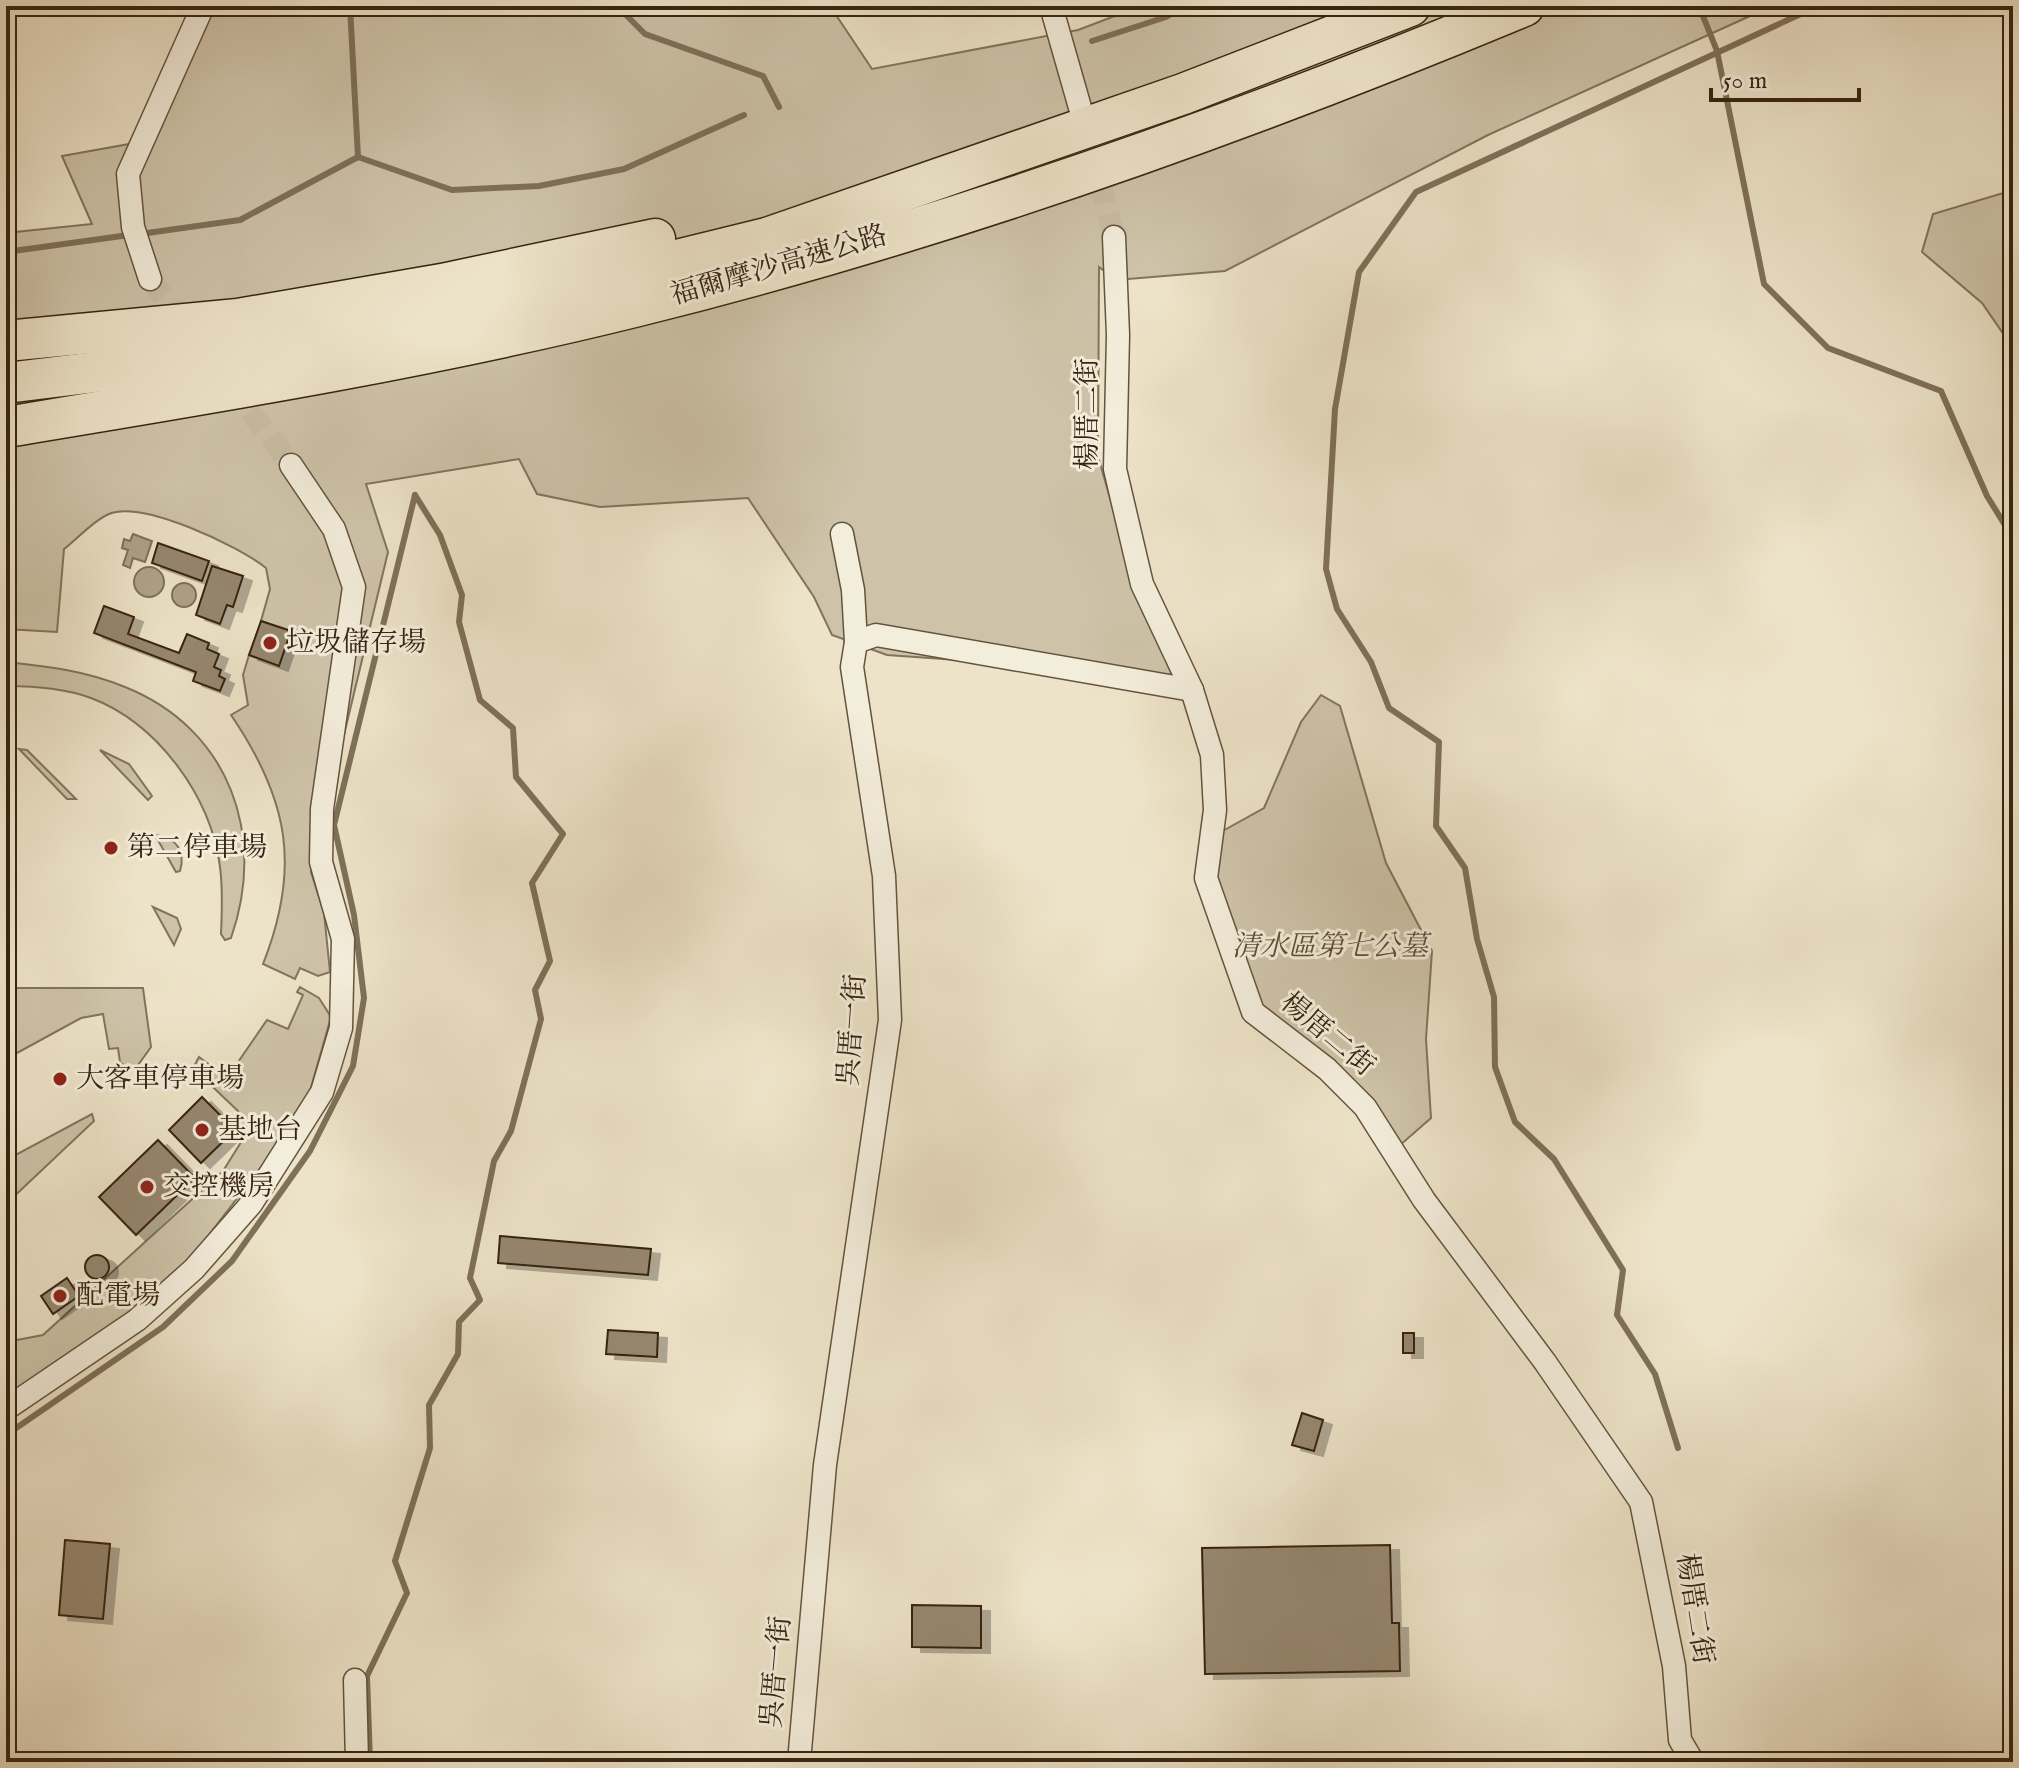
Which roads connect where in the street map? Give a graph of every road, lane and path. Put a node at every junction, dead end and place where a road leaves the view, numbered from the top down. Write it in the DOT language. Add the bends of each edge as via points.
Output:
graph roads {
  1 [pos="203,6"];
  2 [pos="1051,6"];
  3 [pos="1410,6"];
  4 [pos="1524,6"];
  5 [pos="1183,94"];
  6 [pos="1081,111"];
  7 [pos="1114,237"];
  8 [pos="150,279"];
  9 [pos="6,341"];
  10 [pos="6,383"];
  11 [pos="6,427"];
  12 [pos="291,465"];
  13 [pos="842,534"];
  14 [pos="856,642"];
  15 [pos="1192,690"];
  16 [pos="6,1409"];
  17 [pos="355,1680"];
  18 [pos="357,1762"];
  19 [pos="799,1762"];
  20 [pos="1693,1762"];
  1 -- 8 [label="street" via="128,174 133,227"];
  2 -- 6 [label="street"];
  3 -- 5 [label="highway, 福爾摩沙高速公路"];
  4 -- 11 [label="highway, 福爾摩沙高速公路" via="1356,76 1127,160 775,270 414,358"];
  5 -- 9 [label="highway" via="808,206 442,284 238,319"];
  5 -- 10 [label="highway, 福爾摩沙高速公路" via="767,238 468,312 178,362"];
  7 -- 15 [label="street, 楊厝二街" via="1115,469 1142,584"];
  12 -- 16 [label="street" via="334,529 354,587 322,809 321,862 343,939 341,1028 322,1092 251,1204 194,1269 137,1320"];
  13 -- 14 [label="street, 吳厝一街"];
  14 -- 15 [label="street" via="876,635"];
  14 -- 19 [label="street, 吳厝一街" via="852,667 884,876 890,1020 825,1465"];
  15 -- 20 [label="street, 楊厝二街" via="1212,755 1215,810 1206,878 1253,1012 1327,1069 1365,1107 1424,1200 1641,1502 1674,1666 1680,1740"];
  17 -- 18 [label="street"];
}
